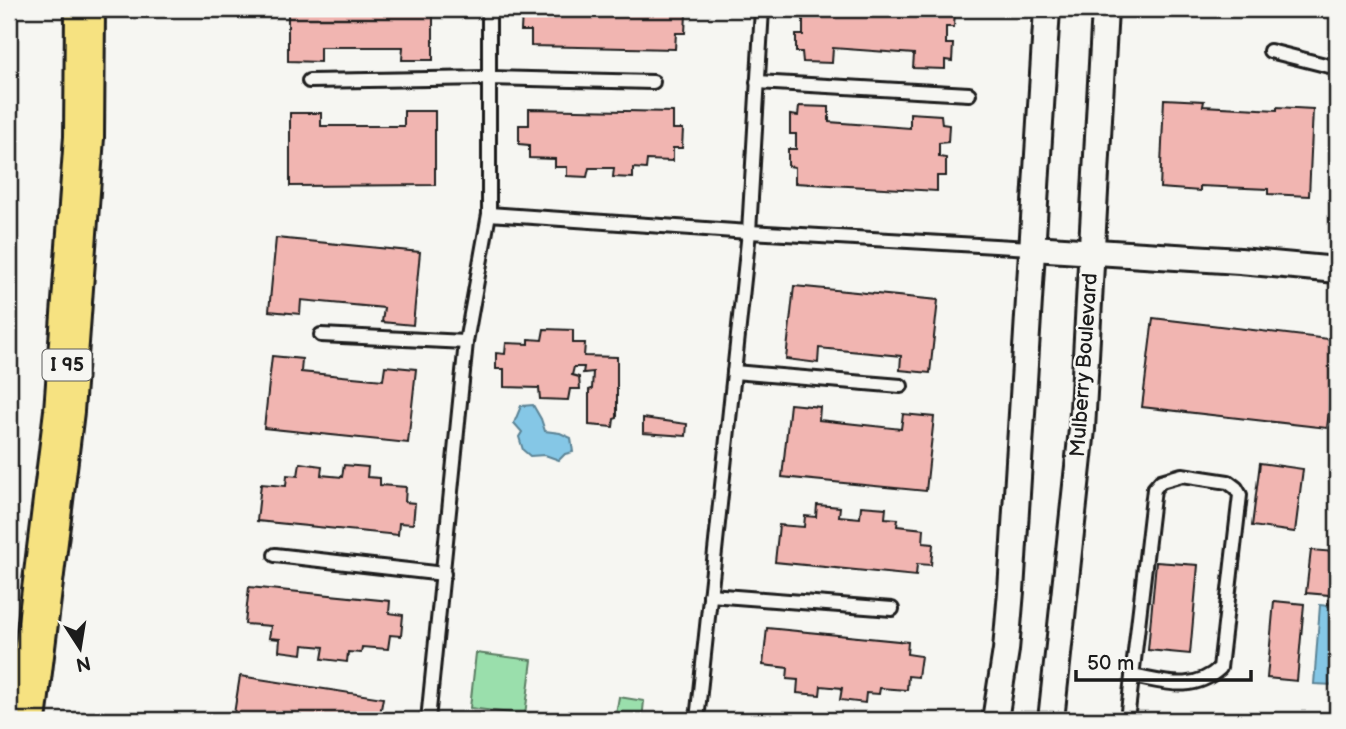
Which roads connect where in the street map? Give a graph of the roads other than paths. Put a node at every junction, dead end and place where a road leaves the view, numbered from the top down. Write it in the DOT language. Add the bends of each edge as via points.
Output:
graph roads {
  1 [pos="85,9"];
  2 [pos="489,9"];
  3 [pos="762,9"];
  4 [pos="1047,9"];
  5 [pos="1105,9"];
  6 [pos="1270,51"];
  7 [pos="1337,68"];
  8 [pos="489,78"];
  9 [pos="309,80"];
  10 [pos="653,82"];
  11 [pos="757,82"];
  12 [pos="969,94"];
  13 [pos="489,214"];
  14 [pos="749,232"];
  15 [pos="1032,248"];
  16 [pos="1092,253"];
  17 [pos="1337,270"];
  18 [pos="321,335"];
  19 [pos="466,342"];
  20 [pos="734,372"];
  21 [pos="901,386"];
  22 [pos="275,555"];
  23 [pos="444,574"];
  24 [pos="710,595"];
  25 [pos="892,609"];
  26 [pos="1132,676"];
  27 [pos="26,720"];
  28 [pos="428,720"];
  29 [pos="697,720"];
  30 [pos="995,720"];
  31 [pos="1051,720"];
  32 [pos="1127,720"];
  1 -- 27 [label="highway, I 95" via="84,137 64,411"];
  2 -- 8 [label="lane"];
  3 -- 11 [label="lane"];
  4 -- 15 [label="street"];
  5 -- 16 [label="street, Mulberry Boulevard"];
  6 -- 7 [label="lane"];
  8 -- 9 [label="lane"];
  8 -- 10 [label="lane"];
  8 -- 13 [label="lane"];
  11 -- 12 [label="lane"];
  11 -- 14 [label="lane"];
  13 -- 14 [label="lane"];
  13 -- 19 [label="lane"];
  14 -- 15 [label="lane"];
  14 -- 20 [label="lane"];
  15 -- 16 [label="street"];
  15 -- 30 [label="street" via="1010,602"];
  16 -- 17 [label="street"];
  16 -- 31 [label="street, Mulberry Boulevard" via="1082,429"];
  18 -- 19 [label="lane"];
  19 -- 23 [label="lane"];
  20 -- 21 [label="lane"];
  20 -- 24 [label="lane"];
  22 -- 23 [label="lane"];
  23 -- 28 [label="lane"];
  24 -- 25 [label="lane"];
  24 -- 29 [label="lane"];
  26 -- 26 [label="lane" via="1154,489 1161,481 1182,475 1228,482 1240,495 1220,668 1198,683"];
  26 -- 32 [label="lane"];
}
